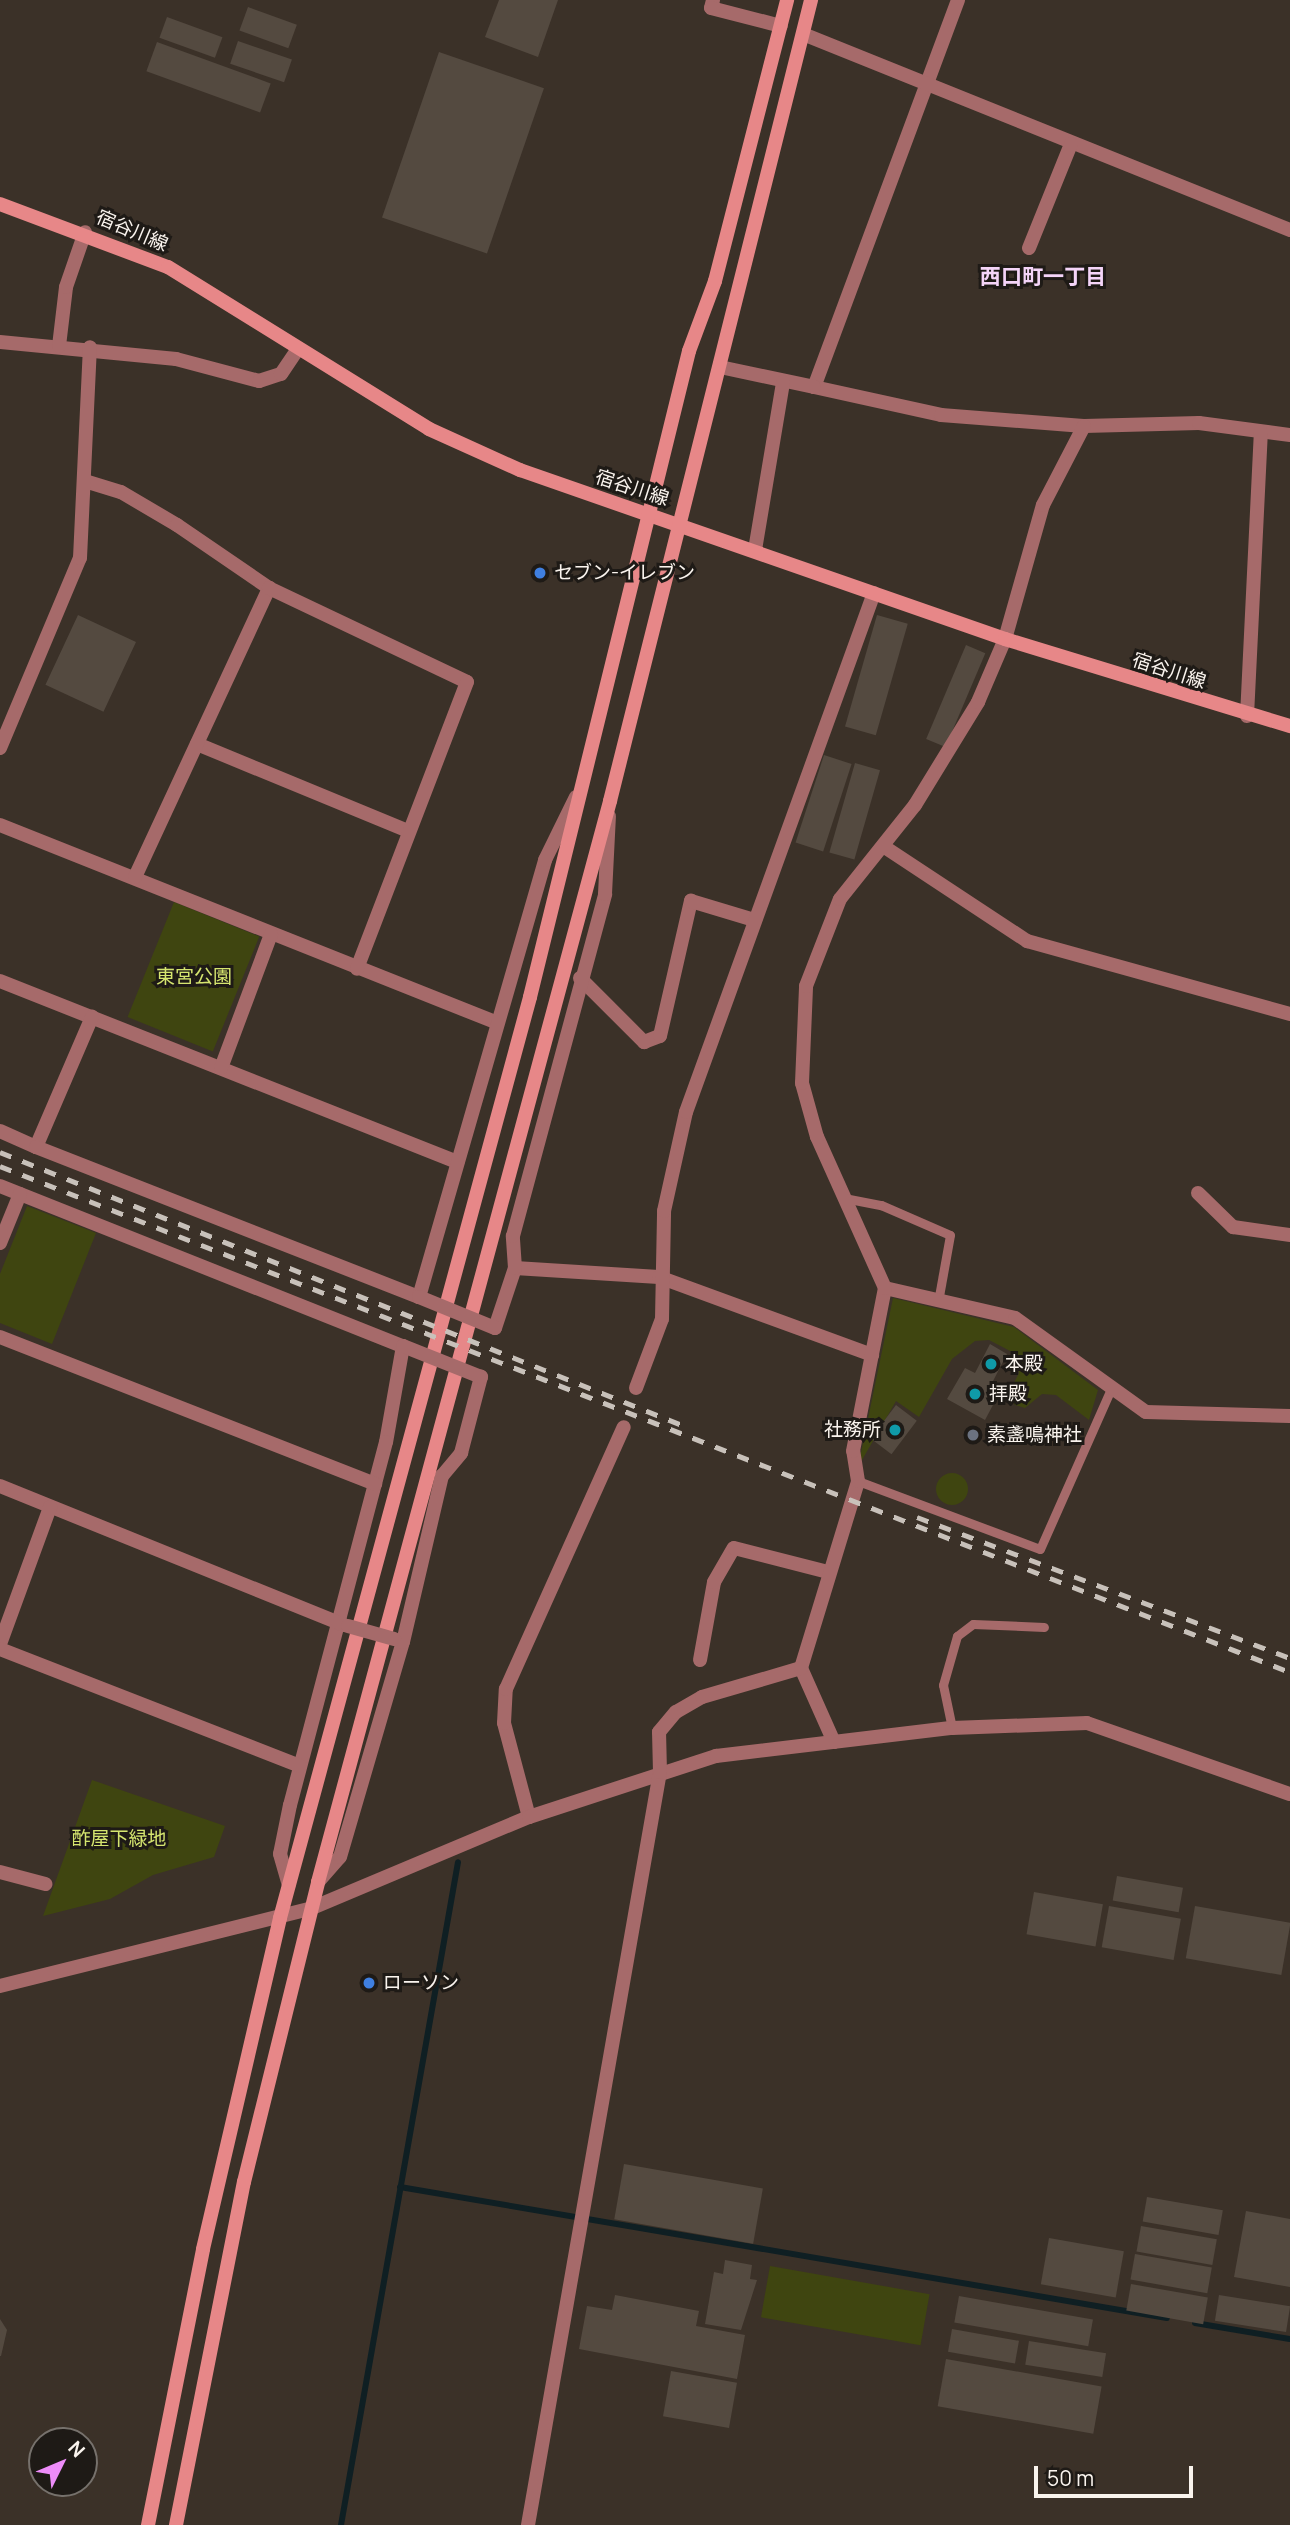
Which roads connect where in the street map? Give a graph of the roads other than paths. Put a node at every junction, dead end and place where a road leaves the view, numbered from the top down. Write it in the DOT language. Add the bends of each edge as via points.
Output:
graph roads {
  1 [pos="713,0"];
  2 [pos="787,0"];
  3 [pos="811,0"];
  4 [pos="958,0"];
  5 [pos="781,26"];
  6 [pos="803,34"];
  7 [pos="926,87"];
  8 [pos="1071,144"];
  9 [pos="0,204"];
  10 [pos="1290,230"];
  11 [pos="85,232"];
  12 [pos="1028,248"];
  13 [pos="0,342"];
  14 [pos="59,346"];
  15 [pos="90,347"];
  16 [pos="298,349"];
  17 [pos="720,367"];
  18 [pos="783,382"];
  19 [pos="814,387"];
  20 [pos="1084,426"];
  21 [pos="1261,432"];
  22 [pos="1290,435"];
  23 [pos="88,482"];
  24 [pos="649,513"];
  25 [pos="679,523"];
  26 [pos="755,550"];
  27 [pos="269,588"];
  28 [pos="874,593"];
  29 [pos="1005,639"];
  30 [pos="1247,716"];
  31 [pos="1290,726"];
  32 [pos="197,744"];
  33 [pos="0,748"];
  34 [pos="581,788"];
  35 [pos="610,801"];
  36 [pos="0,825"];
  37 [pos="408,831"];
  38 [pos="883,846"];
  39 [pos="135,877"];
  40 [pos="754,920"];
  41 [pos="271,934"];
  42 [pos="356,969"];
  43 [pos="580,978"];
  44 [pos="0,981"];
  45 [pos="1290,1014"];
  46 [pos="92,1017"];
  47 [pos="495,1022"];
  48 [pos="221,1068"];
  49 [pos="0,1131"];
  50 [pos="36,1147"];
  51 [pos="458,1162"];
  52 [pos="0,1186"];
  53 [pos="1198,1193"];
  54 [pos="20,1194"];
  55 [pos="842,1198"];
  56 [pos="1290,1235"];
  57 [pos="0,1243"];
  58 [pos="515,1268"];
  59 [pos="659,1277"];
  60 [pos="885,1287"];
  61 [pos="419,1297"];
  62 [pos="938,1302"];
  63 [pos="0,1337"];
  64 [pos="403,1346"];
  65 [pos="872,1355"];
  66 [pos="636,1388"];
  67 [pos="1110,1391"];
  68 [pos="1290,1416"];
  69 [pos="624,1427"];
  70 [pos="858,1481"];
  71 [pos="375,1484"];
  72 [pos="0,1486"];
  73 [pos="50,1507"];
  74 [pos="828,1572"];
  75 [pos="343,1624"];
  76 [pos="1044,1627"];
  77 [pos="398,1641"];
  78 [pos="0,1647"];
  79 [pos="700,1660"];
  80 [pos="801,1668"];
  81 [pos="952,1728"];
  82 [pos="834,1742"];
  83 [pos="300,1766"];
  84 [pos="660,1772"];
  85 [pos="1290,1794"];
  86 [pos="529,1816"];
  87 [pos="0,1872"];
  88 [pos="318,1882"];
  89 [pos="45,1884"];
  90 [pos="289,1885"];
  91 [pos="312,1908"];
  92 [pos="280,1918"];
  93 [pos="0,1986"];
  94 [pos="148,2525"];
  95 [pos="176,2525"];
  96 [pos="528,2525"];
  1 -- 5 [label="street" via="711,8"];
  2 -- 5 [label="street"];
  3 -- 6 [label="street"];
  4 -- 7 [label="street"];
  5 -- 24 [label="street"];
  6 -- 7 [label="street"];
  6 -- 17 [label="street"];
  7 -- 8 [label="street"];
  7 -- 19 [label="street"];
  8 -- 10 [label="street"];
  8 -- 12 [label="street"];
  9 -- 11 [label="street, 宿谷川線"];
  11 -- 14 [label="street" via="65,287"];
  11 -- 16 [label="street, 宿谷川線" via="178,273"];
  13 -- 14 [label="street"];
  14 -- 15 [label="street"];
  15 -- 16 [label="street" via="186,361 259,381 281,373"];
  15 -- 23 [label="street"];
  16 -- 24 [label="street, 宿谷川線" via="446,438"];
  17 -- 18 [label="street"];
  17 -- 25 [label="street"];
  18 -- 19 [label="street"];
  18 -- 26 [label="street"];
  19 -- 20 [label="street" via="941,415"];
  20 -- 21 [label="street" via="1199,424"];
  20 -- 29 [label="street" via="1043,505"];
  21 -- 22 [label="street"];
  21 -- 30 [label="street"];
  23 -- 27 [label="street" via="132,499"];
  23 -- 33 [label="street" via="76,571"];
  24 -- 25 [label="street, 宿谷川線"];
  24 -- 34 [label="street"];
  25 -- 26 [label="street, 宿谷川線"];
  25 -- 35 [label="street"];
  26 -- 28 [label="street, 宿谷川線"];
  27 -- 32 [label="street"];
  27 -- 37 [label="street" via="467,682"];
  28 -- 29 [label="street, 宿谷川線"];
  28 -- 40 [label="street"];
  29 -- 30 [label="street, 宿谷川線"];
  29 -- 38 [label="street" via="955,744"];
  30 -- 31 [label="street, 宿谷川線"];
  32 -- 37 [label="street"];
  32 -- 39 [label="street"];
  34 -- 47 [label="street" via="544,860"];
  34 -- 90 [label="street"];
  35 -- 43 [label="street" via="605,894"];
  35 -- 88 [label="street"];
  36 -- 39 [label="street"];
  37 -- 42 [label="street"];
  38 -- 45 [label="street" via="1027,941"];
  38 -- 55 [label="street" via="840,899 806,986 802,1083"];
  39 -- 41 [label="street"];
  40 -- 43 [label="street" via="691,901 660,1036 645,1042"];
  40 -- 59 [label="street" via="686,1112 664,1211"];
  41 -- 42 [label="street"];
  41 -- 48 [label="street"];
  42 -- 47 [label="street"];
  43 -- 58 [label="street" via="513,1236"];
  44 -- 46 [label="street"];
  46 -- 48 [label="street"];
  46 -- 50 [label="street"];
  47 -- 51 [label="street"];
  48 -- 51 [label="street"];
  49 -- 50 [label="street"];
  50 -- 61 [label="street"];
  51 -- 61 [label="street"];
  52 -- 54 [label="street"];
  53 -- 56 [label="street" via="1233,1227"];
  54 -- 57 [label="street"];
  54 -- 64 [label="street"];
  55 -- 60 [label="street"];
  55 -- 62 [label="lane" via="881,1205 950,1235"];
  58 -- 59 [label="street"];
  58 -- 61 [label="street, bridge" via="495,1328"];
  59 -- 65 [label="street"];
  59 -- 66 [label="street" via="662,1319"];
  60 -- 62 [label="street"];
  60 -- 65 [label="street"];
  62 -- 67 [label="street" via="1014,1318"];
  63 -- 71 [label="street"];
  64 -- 71 [label="street"];
  64 -- 77 [label="street, bridge" via="481,1377 461,1453 442,1476"];
  65 -- 70 [label="street" via="853,1451"];
  67 -- 68 [label="street" via="1164,1415"];
  67 -- 70 [label="lane" via="1040,1549"];
  69 -- 86 [label="street" via="506,1689 504,1723"];
  70 -- 74 [label="street"];
  71 -- 75 [label="street"];
  72 -- 73 [label="street"];
  73 -- 75 [label="street"];
  73 -- 78 [label="street"];
  74 -- 79 [label="street" via="734,1548 714,1583"];
  74 -- 80 [label="street"];
  75 -- 77 [label="street, bridge"];
  75 -- 83 [label="street"];
  76 -- 81 [label="lane" via="974,1624 957,1636 943,1685"];
  77 -- 88 [label="street" via="340,1857"];
  78 -- 83 [label="street"];
  80 -- 82 [label="street"];
  80 -- 84 [label="street" via="702,1697 676,1712 660,1732"];
  81 -- 82 [label="street"];
  81 -- 85 [label="street" via="1087,1723"];
  82 -- 84 [label="street" via="716,1756"];
  83 -- 90 [label="street" via="280,1854"];
  84 -- 86 [label="street"];
  84 -- 96 [label="street"];
  86 -- 91 [label="street"];
  87 -- 89 [label="street"];
  88 -- 91 [label="street"];
  90 -- 92 [label="street"];
  91 -- 92 [label="street"];
  91 -- 95 [label="street" via="244,2182"];
  92 -- 93 [label="street" via="42,1971"];
  92 -- 94 [label="street" via="203,2249"];
}
